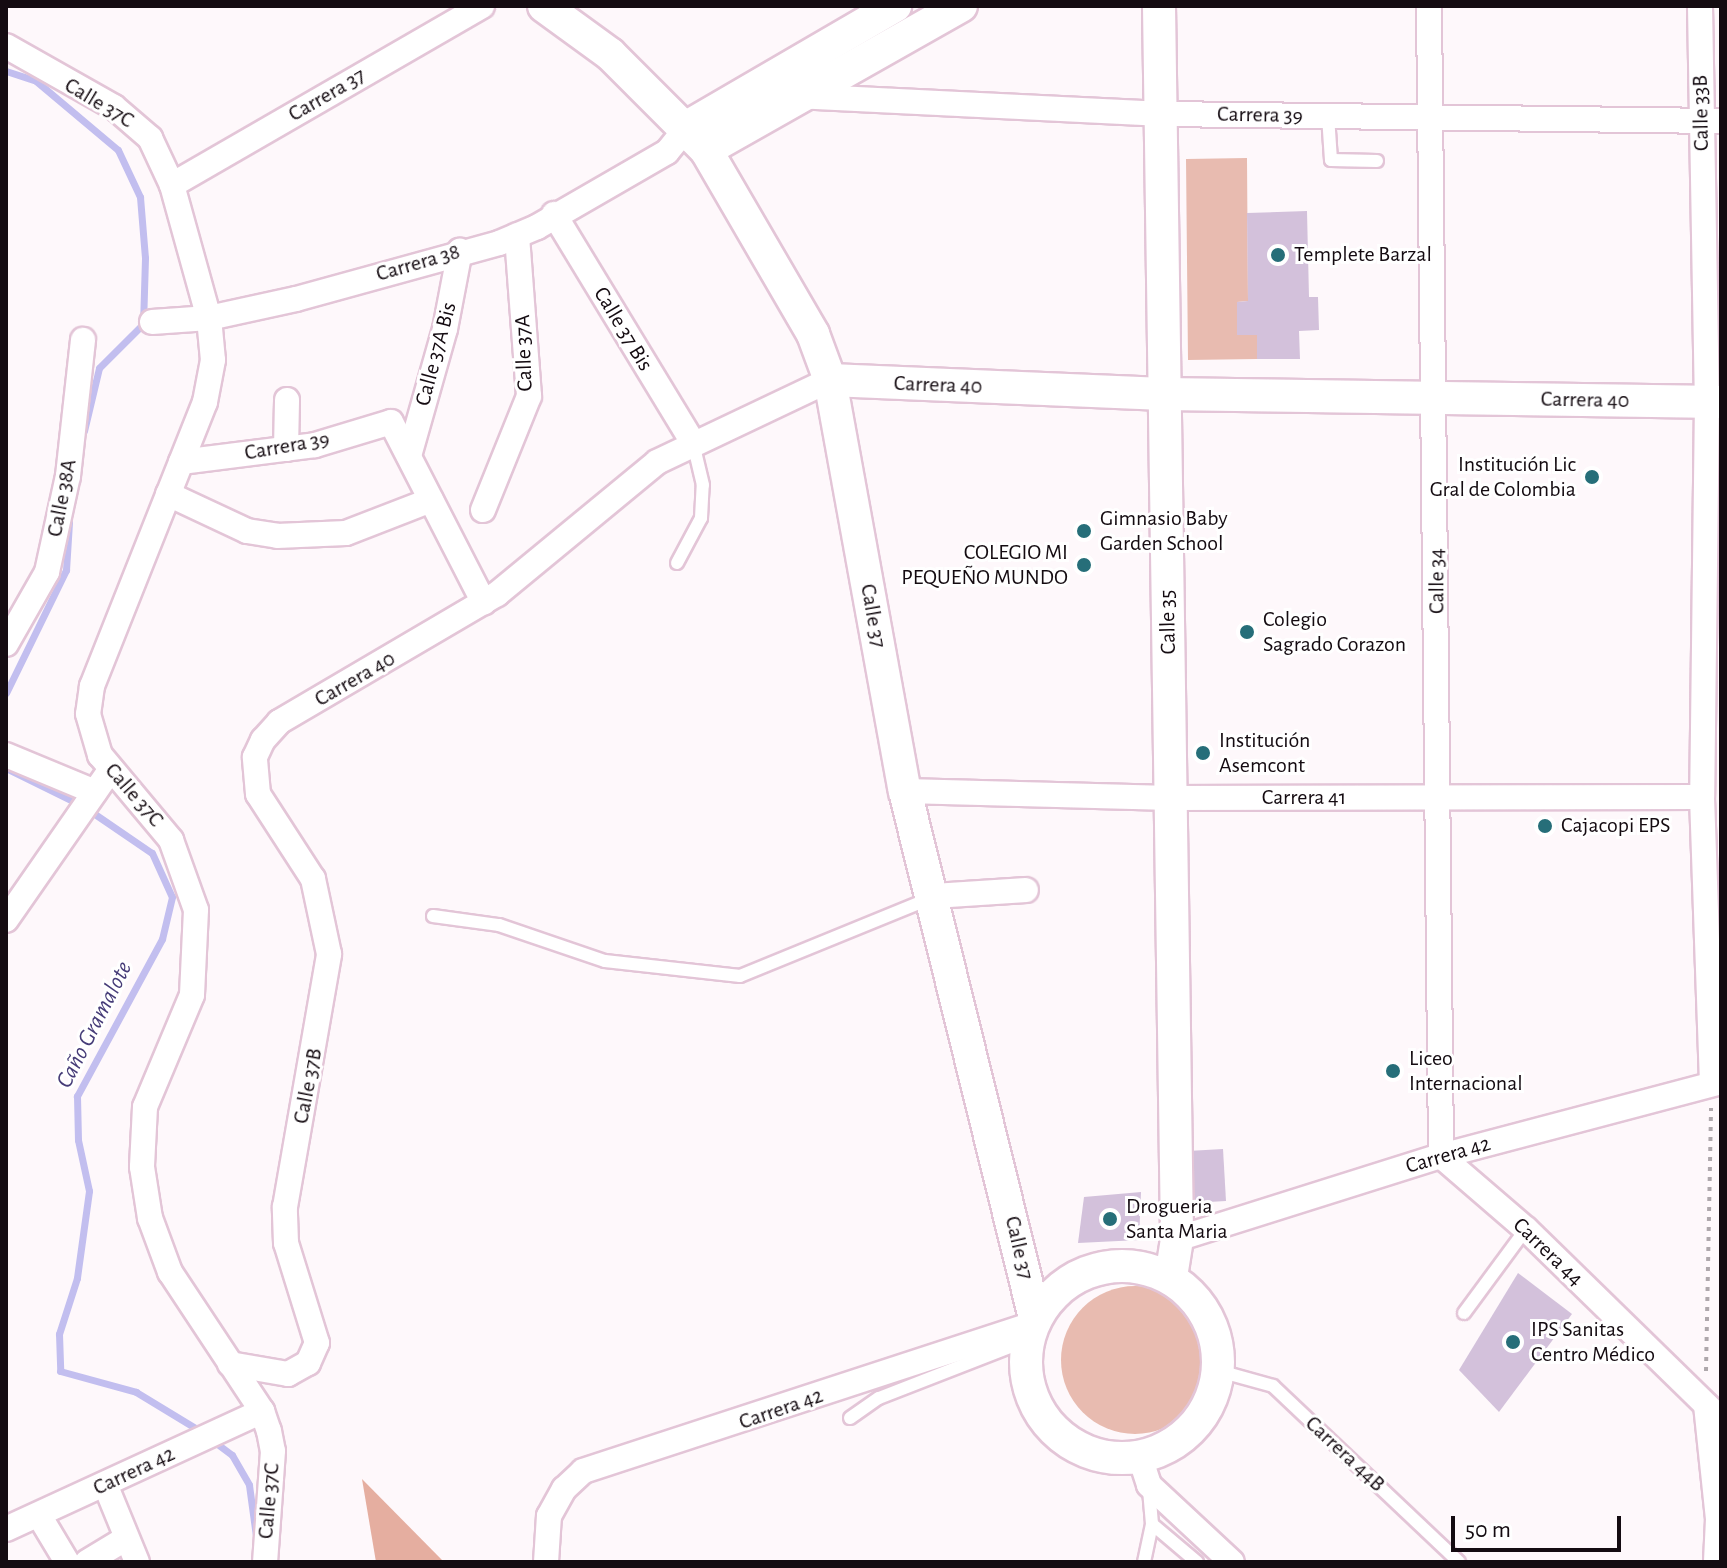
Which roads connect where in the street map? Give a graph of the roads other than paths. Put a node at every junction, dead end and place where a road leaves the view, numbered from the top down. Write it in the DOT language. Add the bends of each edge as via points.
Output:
graph roads {
  1 [pos="482,6"];
  2 [pos="544,6"];
  3 [pos="895,6"];
  4 [pos="961,6"];
  5 [pos="1159,6"];
  6 [pos="1429,6"];
  7 [pos="1700,6"];
  8 [pos="6,46"];
  9 [pos="791,87"];
  10 [pos="1162,114"];
  11 [pos="1328,116"];
  12 [pos="1431,117"];
  13 [pos="1711,121"];
  14 [pos="696,138"];
  15 [pos="1377,161"];
  16 [pos="172,185"];
  17 [pos="554,214"];
  18 [pos="517,235"];
  19 [pos="460,250"];
  20 [pos="209,318"];
  21 [pos="152,322"];
  22 [pos="83,340"];
  23 [pos="830,380"];
  24 [pos="1164,394"];
  25 [pos="1436,397"];
  26 [pos="287,400"];
  27 [pos="1714,415"];
  28 [pos="391,422"];
  29 [pos="693,443"];
  30 [pos="286,449"];
  31 [pos="409,456"];
  32 [pos="181,462"];
  33 [pos="168,494"];
  34 [pos="431,500"];
  35 [pos="483,510"];
  36 [pos="677,563"];
  37 [pos="484,603"];
  38 [pos="6,644"];
  39 [pos="263,740"];
  40 [pos="6,755"];
  41 [pos="111,769"];
  42 [pos="905,791"];
  43 [pos="93,795"];
  44 [pos="1702,797"];
  45 [pos="1171,798"];
  46 [pos="1439,799"];
  47 [pos="1026,890"];
  48 [pos="934,896"];
  49 [pos="433,916"];
  50 [pos="6,920"];
  51 [pos="1716,1082"];
  52 [pos="1441,1156"];
  53 [pos="1526,1229"];
  54 [pos="1177,1239"];
  55 [pos="1171,1278"];
  56 [pos="1464,1313"];
  57 [pos="1032,1327"];
  58 [pos="230,1364"];
  59 [pos="1219,1371"];
  60 [pos="262,1411"];
  61 [pos="1713,1412"];
  62 [pos="850,1418"];
  63 [pos="1144,1471"];
  64 [pos="105,1484"];
  65 [pos="40,1517"];
  66 [pos="1152,1524"];
  67 [pos="6,1529"];
  68 [pos="125,1539"];
  69 [pos="67,1562"];
  70 [pos="87,1562"];
  71 [pos="137,1562"];
  72 [pos="265,1562"];
  73 [pos="546,1562"];
  74 [pos="1144,1562"];
  75 [pos="1197,1562"];
  76 [pos="1232,1562"];
  77 [pos="1459,1562"];
  78 [pos="1716,1562"];
  1 -- 16 [label="street, Carrera 37"];
  2 -- 14 [label="street, Calle 37" via="610,54"];
  3 -- 9 [label="street, Carrera 38"];
  4 -- 9 [label="street, Carrera 38"];
  5 -- 10 [label="street, Calle 35"];
  6 -- 12 [label="street, Calle 34"];
  7 -- 13 [label="street, Calle 33B"];
  8 -- 16 [label="street, Calle 37C" via="133,120 162,157"];
  9 -- 10 [label="street, Carrera 39"];
  9 -- 14 [label="street, Carrera 38"];
  10 -- 11 [label="street, Carrera 39"];
  10 -- 24 [label="street, Calle 35"];
  11 -- 12 [label="street, Carrera 39"];
  11 -- 15 [label="lane" via="1331,160"];
  12 -- 13 [label="street, Carrera 39"];
  12 -- 25 [label="street, Calle 34"];
  13 -- 27 [label="street, Calle 33B"];
  14 -- 17 [label="street, Carrera 38"];
  14 -- 23 [label="street, Calle 37" via="813,334"];
  16 -- 20 [label="street, Calle 37C"];
  17 -- 18 [label="street, Carrera 38"];
  17 -- 29 [label="street, Calle 37 Bis"];
  18 -- 19 [label="street, Carrera 38"];
  18 -- 35 [label="street, Calle 37A" via="529,396"];
  19 -- 20 [label="street, Carrera 38" via="296,299"];
  19 -- 31 [label="street, Calle 37A Bis" via="445,329"];
  20 -- 21 [label="street, Carrera 38"];
  20 -- 32 [label="street, Calle 37C" via="210,381"];
  22 -- 38 [label="street, Calle 38A" via="68,476 47,572"];
  23 -- 24 [label="street, Carrera 40"];
  23 -- 29 [label="street, Carrera 40"];
  23 -- 42 [label="street, Calle 37"];
  24 -- 25 [label="street, Carrera 40"];
  24 -- 45 [label="street, Calle 35"];
  25 -- 27 [label="street, Carrera 40"];
  25 -- 46 [label="street, Calle 34"];
  26 -- 30 [label="street"];
  27 -- 44 [label="street, Calle 33B"];
  28 -- 30 [label="street, Carrera 39"];
  28 -- 31 [label="street, Calle 37A Bis"];
  29 -- 36 [label="lane" via="703,485 701,518"];
  29 -- 37 [label="street, Carrera 40" via="657,462"];
  30 -- 32 [label="street, Carrera 39"];
  31 -- 34 [label="street, Calle 37A Bis"];
  32 -- 33 [label="street, Calle 37C"];
  33 -- 34 [label="street" via="247,531 277,536 346,533"];
  33 -- 41 [label="street, Calle 37C" via="92,686 90,728"];
  34 -- 37 [label="street, Calle 37A Bis"];
  37 -- 39 [label="street, Carrera 40" via="279,722"];
  39 -- 58 [label="street, Calle 37B" via="255,757 258,794 313,879 329,954 285,1207 286,1243 317,1343 308,1363 288,1374"];
  40 -- 43 [label="street"];
  41 -- 43 [label="street"];
  41 -- 58 [label="street, Calle 37C" via="171,840 196,910 192,995 145,1107 142,1167 150,1218 170,1272"];
  42 -- 45 [label="street, Carrera 41"];
  42 -- 48 [label="street, Calle 37"];
  43 -- 50 [label="street"];
  44 -- 46 [label="street, Carrera 41"];
  44 -- 51 [label="street, Calle 33B"];
  45 -- 46 [label="street, Carrera 41"];
  45 -- 54 [label="street, Calle 35"];
  46 -- 52 [label="street, Calle 34"];
  47 -- 48 [label="street"];
  48 -- 49 [label="lane" via="740,976 605,961 499,925"];
  48 -- 57 [label="street, Calle 37"];
  51 -- 52 [label="street, Carrera 42"];
  52 -- 53 [label="street, Carrera 44"];
  52 -- 54 [label="street, Carrera 42"];
  53 -- 56 [label="lane"];
  53 -- 61 [label="street, Carrera 44"];
  54 -- 55 [label="street, Calle 35"];
  55 -- 57 [label="street" via="1143,1267 1099,1268 1049,1296"];
  55 -- 59 [label="street" via="1194,1297 1210,1322"];
  57 -- 62 [label="lane" via="879,1398"];
  57 -- 63 [label="street" via="1029,1387 1052,1429 1092,1454"];
  57 -- 73 [label="street, Carrera 42" via="687,1441 599,1464 564,1489 549,1516"];
  58 -- 60 [label="street, Calle 37C"];
  59 -- 63 [label="street" via="1211,1399 1194,1426"];
  59 -- 77 [label="lane, Carrera 44B" via="1273,1386"];
  60 -- 64 [label="street, Carrera 42"];
  60 -- 72 [label="street, Calle 37C" via="273,1451"];
  61 -- 78 [label="street"];
  63 -- 66 [label="lane"];
  63 -- 76 [label="street"];
  64 -- 65 [label="street, Carrera 42"];
  64 -- 68 [label="street"];
  65 -- 67 [label="street, Carrera 42"];
  65 -- 69 [label="street"];
  66 -- 74 [label="lane"];
  66 -- 75 [label="lane"];
  68 -- 70 [label="street"];
  68 -- 71 [label="street"];
}
